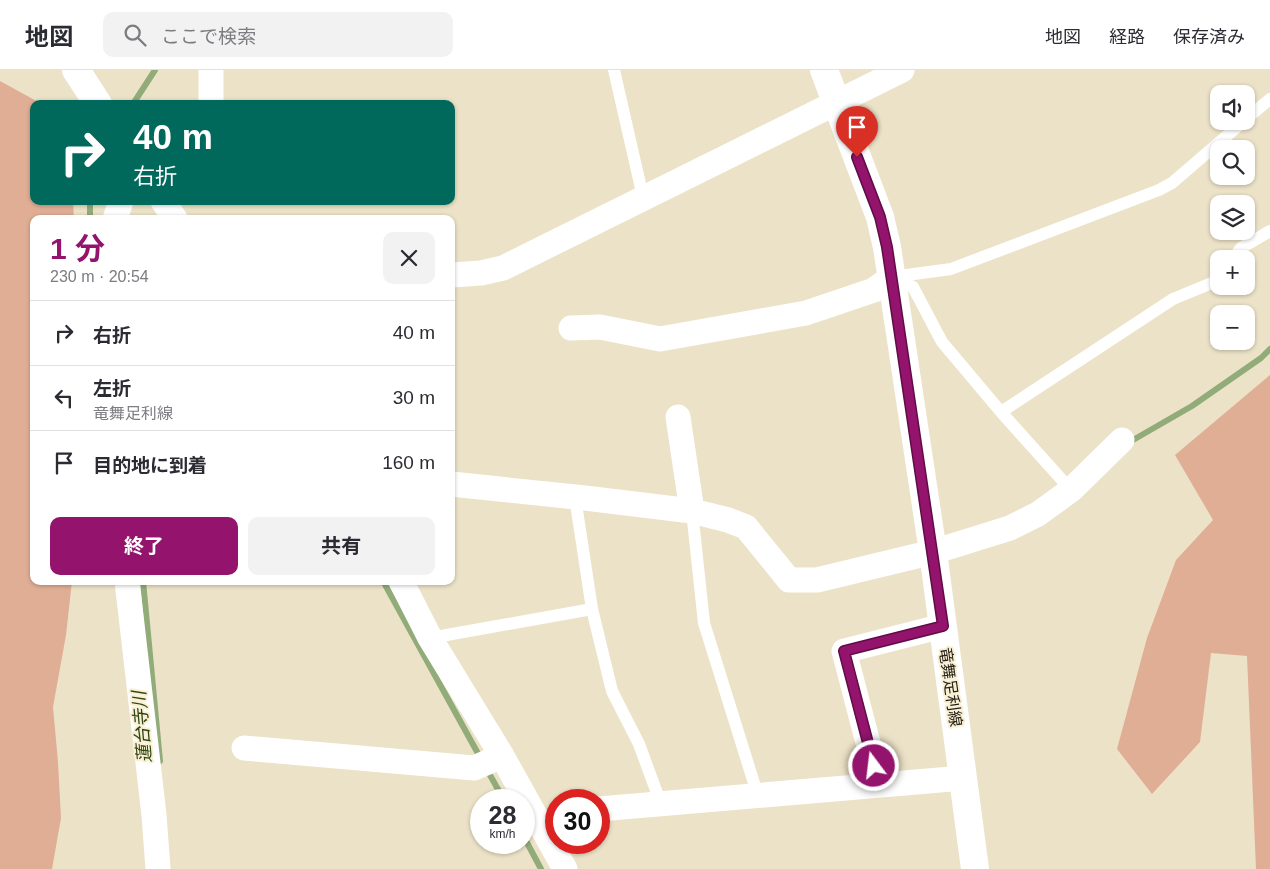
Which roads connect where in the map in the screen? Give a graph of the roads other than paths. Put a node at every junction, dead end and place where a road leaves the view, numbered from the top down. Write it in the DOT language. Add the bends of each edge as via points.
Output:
graph roads {
  1 [pos="76,70"];
  2 [pos="211,70"];
  3 [pos="614,70"];
  4 [pos="824,70"];
  5 [pos="902,70"];
  6 [pos="1270,99"];
  7 [pos="95,100"];
  8 [pos="211,100"];
  9 [pos="836,103"];
  10 [pos="1255,112"];
  11 [pos="1233,130"];
  12 [pos="643,197"];
  13 [pos="1270,231"];
  14 [pos="1239,250"];
  15 [pos="455,275"];
  16 [pos="892,277"];
  17 [pos="1210,284"];
  18 [pos="571,328"];
  19 [pos="1001,412"];
  20 [pos="678,417"];
  21 [pos="1122,440"];
  22 [pos="455,484"];
  23 [pos="1071,490"];
  24 [pos="575,496"];
  25 [pos="692,511"];
  26 [pos="933,552"];
  27 [pos="127,585"];
  28 [pos="402,585"];
  29 [pos="592,609"];
  30 [pos="943,626"];
  31 [pos="430,638"];
  32 [pos="244,748"];
  33 [pos="502,756"];
  34 [pos="963,778"];
  35 [pos="879,785"];
  36 [pos="758,796"];
  37 [pos="661,804"];
  38 [pos="610,808"];
  39 [pos="545,813"];
  40 [pos="561,854"];
  41 [pos="158,869"];
  42 [pos="566,869"];
  43 [pos="975,869"];
  1 -- 7 [label="main road"];
  2 -- 8 [label="street"];
  3 -- 12 [label="lane"];
  4 -- 9 [label="main road, 竜舞足利線"];
  5 -- 9 [label="street"];
  6 -- 10 [label="lane"];
  9 -- 12 [label="street"];
  9 -- 16 [label="main road, 竜舞足利線" via="880,217"];
  11 -- 16 [label="lane" via="1159,190 951,269"];
  12 -- 15 [label="street" via="503,268"];
  13 -- 14 [label="lane"];
  16 -- 18 [label="street" via="874,290 806,313 660,339 600,327"];
  16 -- 19 [label="lane" via="913,287 942,342"];
  16 -- 26 [label="main road, 竜舞足利線"];
  17 -- 19 [label="lane" via="1173,299"];
  19 -- 23 [label="lane"];
  20 -- 25 [label="street"];
  21 -- 23 [label="street"];
  22 -- 24 [label="street"];
  23 -- 26 [label="street" via="1038,514 1010,528"];
  24 -- 25 [label="street"];
  24 -- 29 [label="lane"];
  25 -- 26 [label="street" via="746,527 789,580 817,580"];
  25 -- 36 [label="lane" via="704,623"];
  26 -- 30 [label="main road, 竜舞足利線"];
  27 -- 41 [label="street"];
  28 -- 31 [label="street"];
  29 -- 31 [label="lane"];
  29 -- 37 [label="lane" via="612,691 639,744"];
  30 -- 34 [label="main road, 竜舞足利線"];
  30 -- 35 [label="street" via="844,651"];
  31 -- 33 [label="street"];
  32 -- 33 [label="street" via="474,768"];
  33 -- 39 [label="street"];
  34 -- 35 [label="street"];
  34 -- 43 [label="main road, 竜舞足利線"];
  35 -- 36 [label="street"];
  36 -- 37 [label="street"];
  37 -- 38 [label="street"];
  40 -- 42 [label="street"];
}
